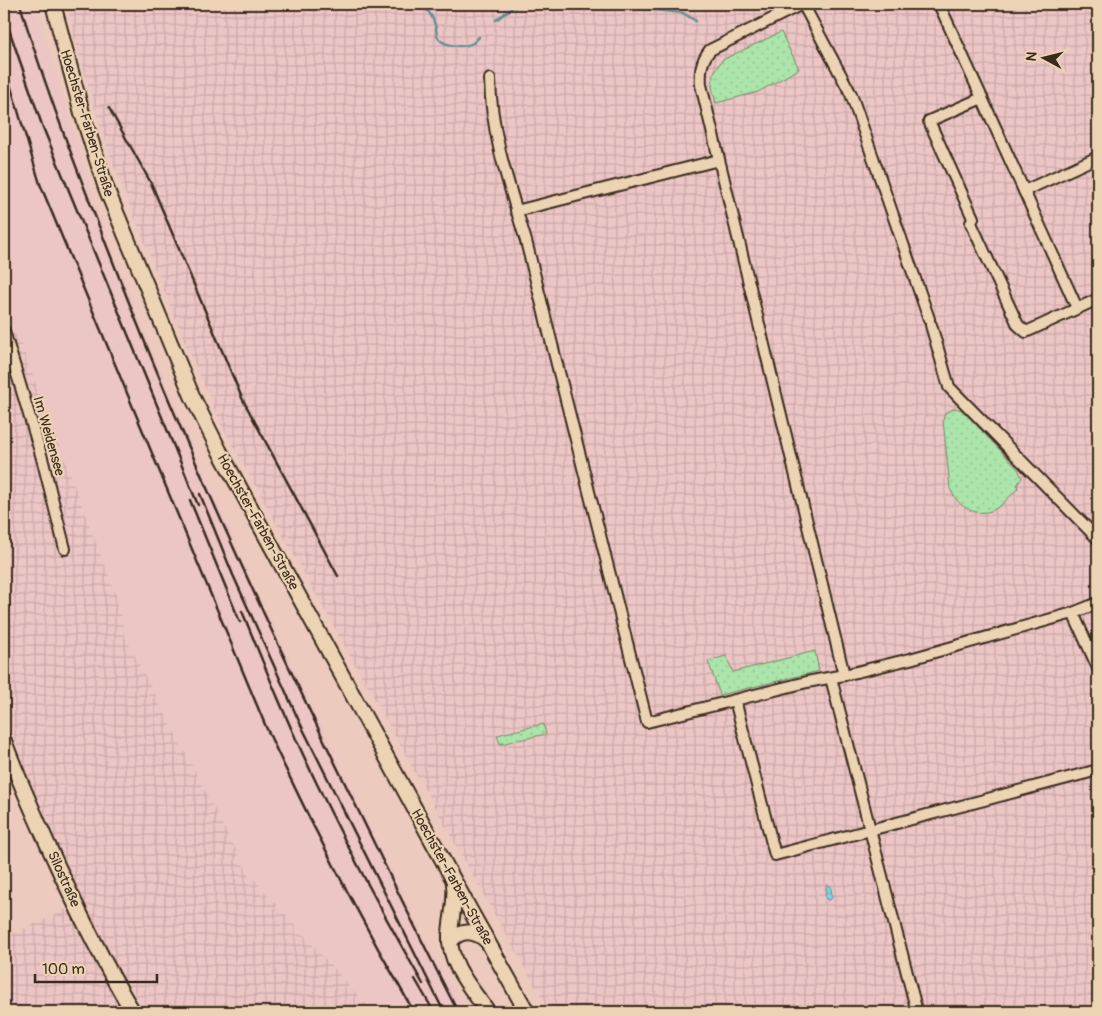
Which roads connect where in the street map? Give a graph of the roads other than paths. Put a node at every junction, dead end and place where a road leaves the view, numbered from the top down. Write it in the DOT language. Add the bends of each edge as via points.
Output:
graph roads {
  1 [pos="53,4"];
  2 [pos="802,4"];
  3 [pos="939,4"];
  4 [pos="490,80"];
  5 [pos="982,98"];
  6 [pos="1098,158"];
  7 [pos="719,160"];
  8 [pos="1024,191"];
  9 [pos="516,211"];
  10 [pos="1098,299"];
  11 [pos="1077,308"];
  12 [pos="4,331"];
  13 [pos="1098,538"];
  14 [pos="65,549"];
  15 [pos="1098,603"];
  16 [pos="1073,613"];
  17 [pos="1098,668"];
  18 [pos="844,675"];
  19 [pos="830,678"];
  20 [pos="735,700"];
  21 [pos="4,741"];
  22 [pos="1098,770"];
  23 [pos="870,829"];
  24 [pos="454,881"];
  25 [pos="487,941"];
  26 [pos="450,942"];
  27 [pos="133,1012"];
  28 [pos="488,1012"];
  29 [pos="527,1012"];
  30 [pos="917,1012"];
  1 -- 24 [label="main road, Hoechster-Farben-Straße" via="106,188 193,398"];
  2 -- 7 [label="street" via="710,50 702,62 701,85"];
  2 -- 13 [label="street" via="851,94 930,322 948,387"];
  3 -- 5 [label="street"];
  4 -- 9 [label="street" via="492,112"];
  5 -- 8 [label="street"];
  5 -- 11 [label="street" via="929,121 973,218 971,223 1018,324 1026,332"];
  6 -- 8 [label="street"];
  7 -- 9 [label="street"];
  7 -- 18 [label="street"];
  8 -- 11 [label="street"];
  9 -- 20 [label="street" via="647,722"];
  10 -- 11 [label="street"];
  12 -- 14 [label="street, Im Weidensee"];
  15 -- 16 [label="street"];
  16 -- 17 [label="street"];
  16 -- 18 [label="street"];
  18 -- 19 [label="street"];
  19 -- 20 [label="street"];
  19 -- 23 [label="street"];
  20 -- 23 [label="street" via="775,855"];
  21 -- 27 [label="main road, Silostraße" via="72,899 104,964"];
  22 -- 23 [label="street"];
  23 -- 30 [label="street"];
  24 -- 25 [label="main road, Hoechster-Farben-Straße"];
  24 -- 26 [label="main road"];
  25 -- 26 [label="main road" via="476,933 467,932"];
  25 -- 29 [label="main road, Hoechster-Farben-Straße"];
  26 -- 28 [label="main road" via="458,968"];
}
